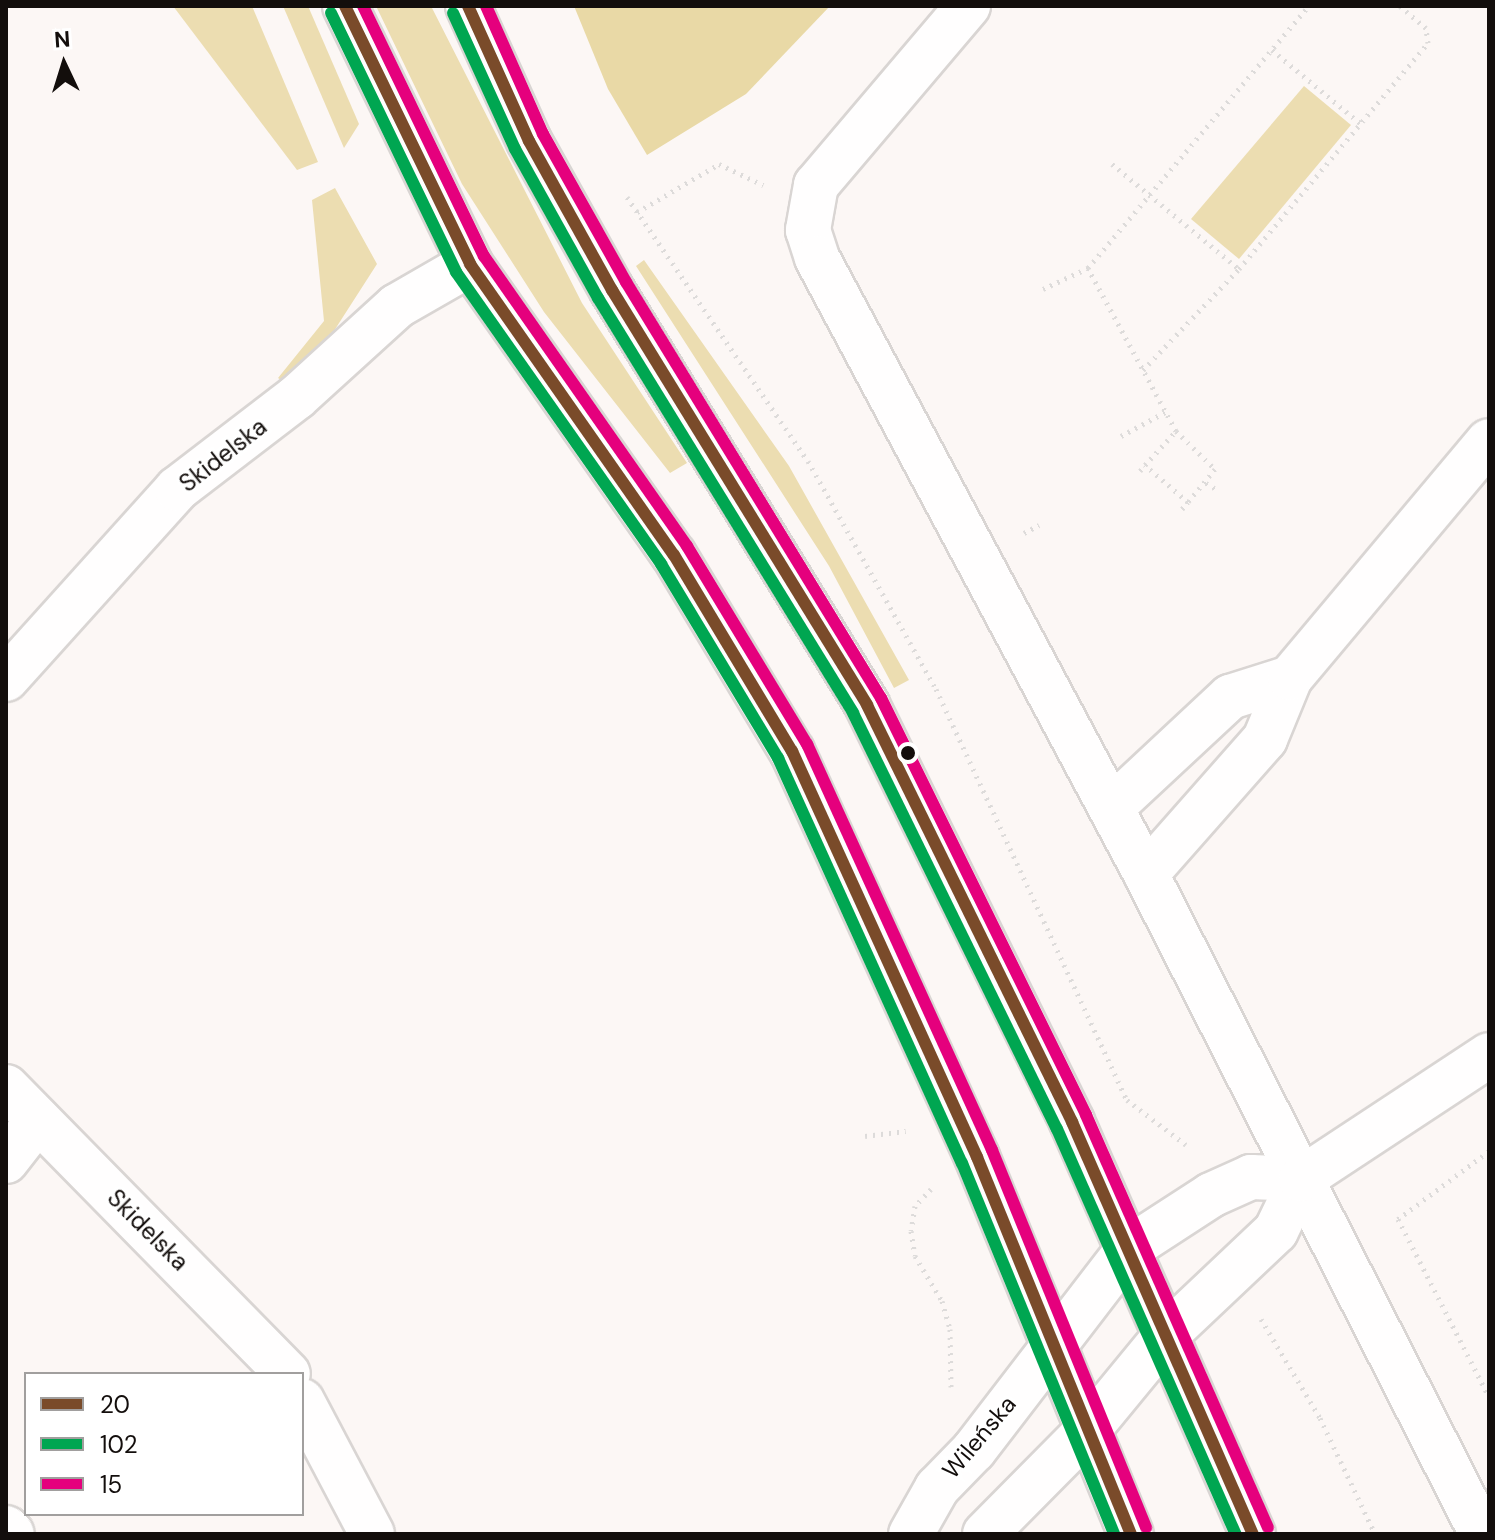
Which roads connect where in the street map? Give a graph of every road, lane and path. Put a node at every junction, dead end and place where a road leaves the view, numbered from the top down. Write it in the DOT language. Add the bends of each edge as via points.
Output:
graph roads {
  1 [pos="345,6"];
  2 [pos="468,6"];
  3 [pos="968,6"];
  4 [pos="1309,6"];
  5 [pos="1400,6"];
  6 [pos="1272,50"];
  7 [pos="1361,124"];
  8 [pos="1112,164"];
  9 [pos="1150,195"];
  10 [pos="809,207"];
  11 [pos="637,212"];
  12 [pos="470,264"];
  13 [pos="1088,268"];
  14 [pos="1239,269"];
  15 [pos="1043,289"];
  16 [pos="1143,370"];
  17 [pos="1167,411"];
  18 [pos="1176,431"];
  19 [pos="1121,436"];
  20 [pos="1489,441"];
  21 [pos="1145,465"];
  22 [pos="1140,471"];
  23 [pos="1206,482"];
  24 [pos="1219,491"];
  25 [pos="1188,502"];
  26 [pos="1182,509"];
  27 [pos="1039,525"];
  28 [pos="1026,532"];
  29 [pos="1290,678"];
  30 [pos="6,679"];
  31 [pos="1111,808"];
  32 [pos="1146,874"];
  33 [pos="1489,1055"];
  34 [pos="6,1087"];
  35 [pos="38,1120"];
  36 [pos="907,1131"];
  37 [pos="865,1136"];
  38 [pos="1489,1151"];
  39 [pos="6,1161"];
  40 [pos="1301,1179"];
  41 [pos="933,1187"];
  42 [pos="1128,1249"];
  43 [pos="1261,1317"];
  44 [pos="1166,1335"];
  45 [pos="1052,1343"];
  46 [pos="286,1372"];
  47 [pos="1489,1397"];
  48 [pos="304,1405"];
  49 [pos="1088,1430"];
  50 [pos="974,1450"];
  51 [pos="6,1528"];
  52 [pos="12,1534"];
  53 [pos="372,1534"];
  54 [pos="911,1534"];
  55 [pos="985,1534"];
  56 [pos="1131,1534"];
  57 [pos="1253,1534"];
  58 [pos="1375,1534"];
  59 [pos="1482,1534"];
  1 -- 12 [label="street"];
  2 -- 42 [label="street" via="529,141 612,290 867,705"];
  3 -- 10 [label="street" via="827,169"];
  4 -- 6 [label="path"];
  5 -- 7 [label="path" via="1426,28 1428,43"];
  6 -- 7 [label="path"];
  6 -- 9 [label="path"];
  7 -- 14 [label="path"];
  8 -- 9 [label="path"];
  9 -- 13 [label="path"];
  9 -- 14 [label="path"];
  10 -- 11 [label="path" via="719,164"];
  10 -- 31 [label="street" via="817,258"];
  12 -- 30 [label="street, Skidelska" via="397,306 297,397 177,489"];
  12 -- 45 [label="street" via="674,555 792,751 887,953"];
  13 -- 15 [label="path"];
  13 -- 16 [label="path"];
  14 -- 16 [label="path"];
  16 -- 17 [label="path"];
  17 -- 18 [label="path"];
  17 -- 19 [label="path"];
  18 -- 21 [label="path"];
  18 -- 23 [label="path" via="1215,469"];
  20 -- 29 [label="street"];
  21 -- 22 [label="path"];
  21 -- 25 [label="path"];
  23 -- 24 [label="path"];
  23 -- 25 [label="path"];
  25 -- 26 [label="path"];
  27 -- 28 [label="path"];
  29 -- 31 [label="street" via="1230,697"];
  29 -- 32 [label="street" via="1265,739"];
  31 -- 32 [label="street"];
  32 -- 40 [label="street"];
  33 -- 40 [label="street"];
  34 -- 35 [label="street, Skidelska"];
  35 -- 39 [label="street"];
  35 -- 46 [label="street, Skidelska"];
  36 -- 37 [label="path"];
  38 -- 47 [label="path" via="1398,1219"];
  40 -- 42 [label="street, Wileńska" via="1251,1177 1211,1195"];
  40 -- 44 [label="street" via="1276,1231"];
  40 -- 59 [label="street"];
  41 -- 50 [label="path" via="915,1206 911,1231 915,1256 942,1301 952,1395"];
  42 -- 44 [label="street"];
  42 -- 45 [label="street, Wileńska"];
  43 -- 58 [label="path" via="1320,1418"];
  44 -- 49 [label="street"];
  44 -- 57 [label="street"];
  45 -- 49 [label="street"];
  45 -- 50 [label="street, Wileńska"];
  48 -- 53 [label="street"];
  49 -- 55 [label="street"];
  49 -- 56 [label="street"];
  50 -- 54 [label="street, Wileńska" via="937,1488"];
  51 -- 52 [label="street"];
}
